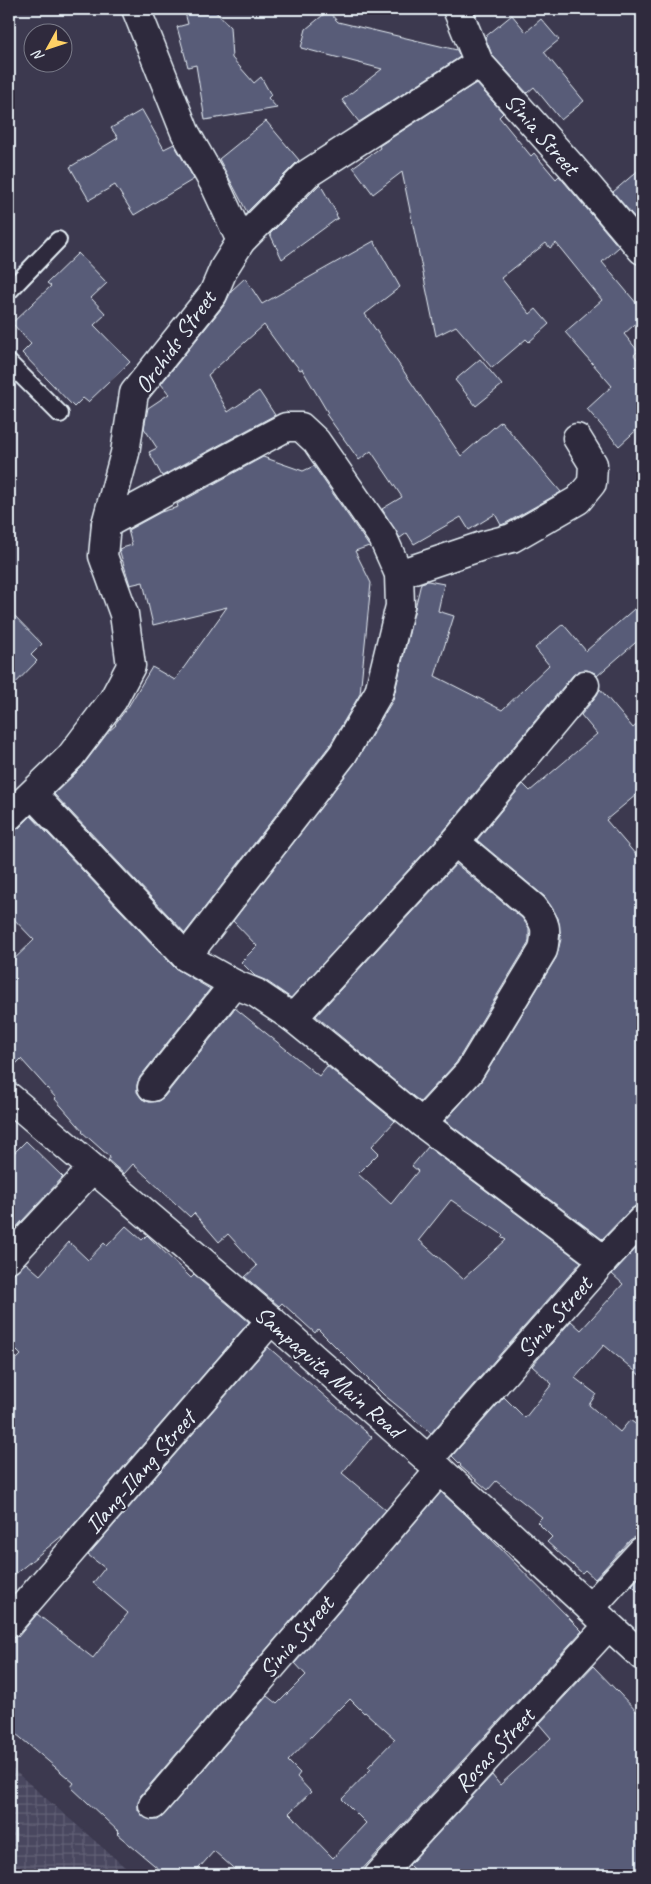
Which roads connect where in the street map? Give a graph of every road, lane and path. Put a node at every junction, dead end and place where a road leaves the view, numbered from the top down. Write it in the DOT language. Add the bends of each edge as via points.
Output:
graph roads {
  1 [pos="136,9"];
  2 [pos="457,9"];
  3 [pos="479,63"];
  4 [pos="58,240"];
  5 [pos="241,241"];
  6 [pos="642,250"];
  7 [pos="9,291"];
  8 [pos="9,363"];
  9 [pos="60,414"];
  10 [pos="578,438"];
  11 [pos="106,524"];
  12 [pos="399,574"];
  13 [pos="585,685"];
  14 [pos="32,795"];
  15 [pos="9,816"];
  16 [pos="455,842"];
  17 [pos="186,957"];
  18 [pos="234,984"];
  19 [pos="293,1018"];
  20 [pos="152,1087"];
  21 [pos="9,1097"];
  22 [pos="422,1123"];
  23 [pos="92,1169"];
  24 [pos="642,1220"];
  25 [pos="9,1258"];
  26 [pos="604,1260"];
  27 [pos="271,1320"];
  28 [pos="434,1465"];
  29 [pos="642,1551"];
  30 [pos="599,1617"];
  31 [pos="9,1623"];
  32 [pos="642,1656"];
  33 [pos="153,1805"];
  34 [pos="379,1875"];
  1 -- 5 [label="street" via="185,132"];
  2 -- 3 [label="street, Sinia Street"];
  3 -- 5 [label="street, Orchids Street" via="306,174"];
  3 -- 6 [label="street, Sinia Street"];
  4 -- 7 [label="lane"];
  5 -- 11 [label="street, Orchids Street" via="213,294 134,393 124,453"];
  8 -- 9 [label="lane"];
  10 -- 12 [label="street" via="593,464 592,483 578,500 512,538"];
  11 -- 12 [label="street" via="286,427 302,427 316,441 384,538"];
  11 -- 14 [label="street, Orchids Street" via="103,556 124,614 131,666 113,700 70,757"];
  12 -- 17 [label="street" via="400,606 379,692 343,754"];
  13 -- 16 [label="street"];
  14 -- 15 [label="street, Orchids Street"];
  14 -- 17 [label="street"];
  16 -- 19 [label="street"];
  16 -- 22 [label="street" via="533,907 540,914 546,930 543,950 469,1072"];
  17 -- 18 [label="street"];
  18 -- 19 [label="street" via="256,993"];
  18 -- 20 [label="street"];
  19 -- 22 [label="street"];
  21 -- 23 [label="street, Sampaguita Main Road"];
  22 -- 26 [label="street"];
  23 -- 25 [label="street"];
  23 -- 27 [label="street, Sampaguita Main Road"];
  24 -- 26 [label="street, Sinia Street"];
  26 -- 28 [label="street, Sinia Street"];
  27 -- 28 [label="street, Sampaguita Main Road"];
  27 -- 31 [label="street, Ilang-Ilang Street"];
  28 -- 30 [label="street, Sampaguita Main Road"];
  28 -- 33 [label="street, Sinia Street"];
  29 -- 30 [label="street, Rosas Street"];
  30 -- 32 [label="street, Sampaguita Main Road"];
  30 -- 34 [label="street, Rosas Street"];
}
